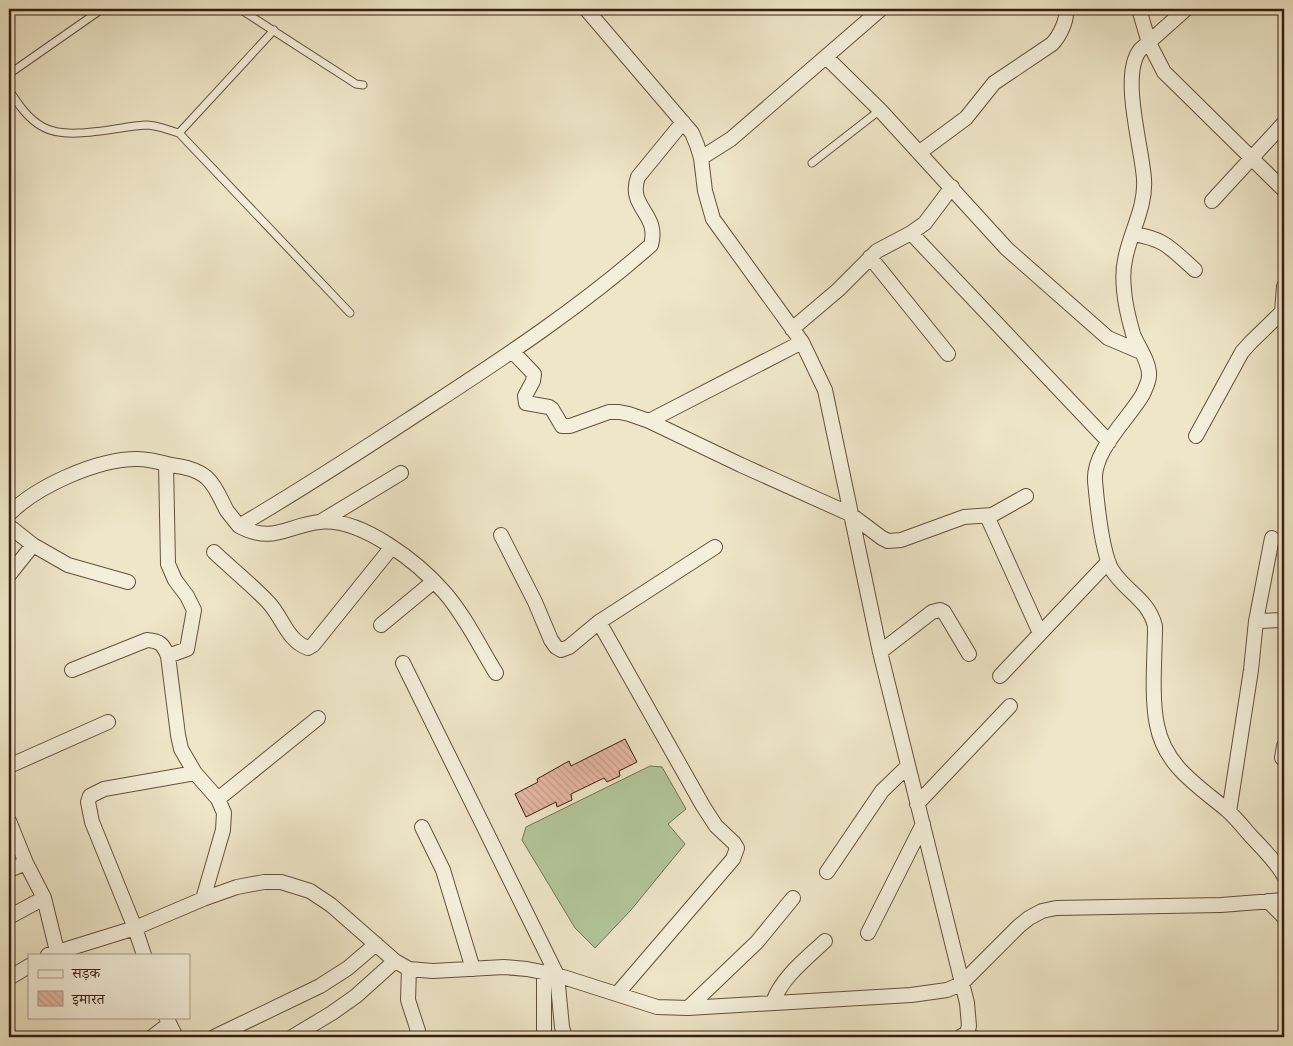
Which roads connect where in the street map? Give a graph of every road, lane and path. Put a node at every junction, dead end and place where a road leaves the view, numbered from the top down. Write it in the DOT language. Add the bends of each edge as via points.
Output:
graph roads {
  1 [pos="102,9"];
  2 [pos="240,9"];
  3 [pos="586,9"];
  4 [pos="881,9"];
  5 [pos="1064,9"];
  6 [pos="1139,9"];
  7 [pos="1186,9"];
  8 [pos="274,30"];
  9 [pos="1149,42"];
  10 [pos="826,57"];
  11 [pos="9,74"];
  12 [pos="363,85"];
  13 [pos="9,90"];
  14 [pos="880,110"];
  15 [pos="683,122"];
  16 [pos="1284,123"];
  17 [pos="179,133"];
  18 [pos="920,152"];
  19 [pos="701,158"];
  20 [pos="1252,159"];
  21 [pos="812,163"];
  22 [pos="952,187"];
  23 [pos="1284,190"];
  24 [pos="1212,201"];
  25 [pos="910,234"];
  26 [pos="1133,234"];
  27 [pos="870,257"];
  28 [pos="1195,270"];
  29 [pos="1284,286"];
  30 [pos="350,313"];
  31 [pos="792,329"];
  32 [pos="802,342"];
  33 [pos="513,352"];
  34 [pos="1141,352"];
  35 [pos="948,354"];
  36 [pos="649,421"];
  37 [pos="1196,436"];
  38 [pos="1109,442"];
  39 [pos="166,464"];
  40 [pos="401,473"];
  41 [pos="1026,496"];
  42 [pos="9,514"];
  43 [pos="850,514"];
  44 [pos="987,516"];
  45 [pos="320,522"];
  46 [pos="9,526"];
  47 [pos="239,526"];
  48 [pos="501,535"];
  49 [pos="1272,538"];
  50 [pos="33,545"];
  51 [pos="392,547"];
  52 [pos="715,547"];
  53 [pos="214,552"];
  54 [pos="1108,562"];
  55 [pos="9,575"];
  56 [pos="128,582"];
  57 [pos="433,582"];
  58 [pos="1284,620"];
  59 [pos="1256,621"];
  60 [pos="599,622"];
  61 [pos="381,625"];
  62 [pos="1040,633"];
  63 [pos="880,652"];
  64 [pos="970,654"];
  65 [pos="168,656"];
  66 [pos="402,663"];
  67 [pos="72,670"];
  68 [pos="496,673"];
  69 [pos="1000,676"];
  70 [pos="1010,706"];
  71 [pos="318,718"];
  72 [pos="108,722"];
  73 [pos="9,766"];
  74 [pos="908,766"];
  75 [pos="195,773"];
  76 [pos="218,799"];
  77 [pos="918,804"];
  78 [pos="1229,812"];
  79 [pos="9,821"];
  80 [pos="923,824"];
  81 [pos="422,827"];
  82 [pos="26,863"];
  83 [pos="9,870"];
  84 [pos="827,872"];
  85 [pos="1284,876"];
  86 [pos="44,898"];
  87 [pos="793,898"];
  88 [pos="203,899"];
  89 [pos="1284,900"];
  90 [pos="1268,901"];
  91 [pos="9,917"];
  92 [pos="1284,917"];
  93 [pos="135,928"];
  94 [pos="868,933"];
  95 [pos="824,941"];
  96 [pos="376,944"];
  97 [pos="53,953"];
  98 [pos="144,954"];
  99 [pos="395,961"];
  100 [pos="28,967"];
  101 [pos="409,969"];
  102 [pos="473,969"];
  103 [pos="551,973"];
  104 [pos="9,978"];
  105 [pos="961,984"];
  106 [pos="617,994"];
  107 [pos="773,1002"];
  108 [pos="688,1008"];
  109 [pos="167,1021"];
  110 [pos="416,1035"];
  111 [pos="964,1035"];
  112 [pos="152,1037"];
  113 [pos="176,1037"];
  114 [pos="214,1037"];
  115 [pos="292,1037"];
  116 [pos="544,1037"];
  117 [pos="565,1037"];
  118 [pos="986,1037"];
  1 -- 11 [label="lane"];
  2 -- 8 [label="lane"];
  3 -- 15 [label="street"];
  4 -- 10 [label="street"];
  5 -- 18 [label="street" via="1066,15 1057,40 994,83 966,118"];
  6 -- 9 [label="street"];
  7 -- 9 [label="street"];
  8 -- 12 [label="lane" via="356,84"];
  8 -- 17 [label="lane"];
  9 -- 20 [label="street" via="1164,72"];
  9 -- 26 [label="street" via="1136,54 1132,66 1134,111 1144,180 1140,214"];
  10 -- 14 [label="street"];
  10 -- 19 [label="street" via="731,139"];
  13 -- 17 [label="lane" via="31,118 56,132 147,125"];
  14 -- 18 [label="street"];
  14 -- 21 [label="lane"];
  15 -- 19 [label="street" via="692,133"];
  15 -- 33 [label="street" via="634,185 635,196 651,222 654,234 651,245"];
  16 -- 20 [label="street"];
  17 -- 30 [label="lane"];
  18 -- 22 [label="street"];
  19 -- 31 [label="street" via="713,219"];
  20 -- 23 [label="street"];
  20 -- 24 [label="street"];
  22 -- 25 [label="street" via="932,216"];
  22 -- 34 [label="street" via="1007,249 1108,338"];
  25 -- 27 [label="street"];
  25 -- 38 [label="street"];
  26 -- 28 [label="street" via="1165,243"];
  26 -- 34 [label="street" via="1125,259 1125,304"];
  27 -- 31 [label="street" via="838,290"];
  27 -- 35 [label="street"];
  29 -- 37 [label="street" via="1282,312 1242,352"];
  31 -- 32 [label="street"];
  32 -- 36 [label="street"];
  32 -- 43 [label="street" via="825,390"];
  33 -- 36 [label="street" via="534,374 534,381 525,396 526,403 549,407 562,426 619,412"];
  33 -- 47 [label="street" via="304,488"];
  34 -- 38 [label="street" via="1148,366 1146,388"];
  36 -- 43 [label="street"];
  38 -- 54 [label="street" via="1100,455 1095,479"];
  39 -- 42 [label="street" via="139,459 95,467 45,487"];
  39 -- 47 [label="street" via="193,470 208,479"];
  39 -- 65 [label="street" via="168,564 192,604 194,614 187,649"];
  40 -- 45 [label="street"];
  41 -- 44 [label="street"];
  43 -- 44 [label="street" via="882,538 895,542 964,517"];
  43 -- 63 [label="street"];
  44 -- 62 [label="street"];
  45 -- 47 [label="street" via="271,535 249,532"];
  45 -- 51 [label="street" via="355,527"];
  46 -- 50 [label="street"];
  48 -- 60 [label="street" via="556,647 561,650 569,647"];
  49 -- 59 [label="street"];
  50 -- 55 [label="street"];
  50 -- 56 [label="street" via="68,565"];
  51 -- 53 [label="street" via="308,648 287,630 267,601"];
  51 -- 57 [label="street"];
  52 -- 60 [label="street"];
  54 -- 62 [label="street"];
  54 -- 78 [label="street" via="1113,572 1146,605 1155,626 1155,709 1162,743 1171,761 1185,776"];
  57 -- 61 [label="street"];
  57 -- 68 [label="street" via="454,605"];
  58 -- 59 [label="street"];
  59 -- 78 [label="street"];
  60 -- 106 [label="street" via="703,806 737,848 733,859"];
  62 -- 69 [label="street"];
  63 -- 64 [label="street" via="932,612 940,610"];
  63 -- 74 [label="street"];
  65 -- 67 [label="street" via="163,645 147,640"];
  65 -- 75 [label="street" via="178,735 181,748"];
  66 -- 103 [label="street"];
  70 -- 77 [label="street"];
  71 -- 76 [label="street"];
  72 -- 73 [label="street"];
  74 -- 77 [label="street"];
  74 -- 84 [label="street" via="882,791"];
  75 -- 76 [label="street"];
  75 -- 93 [label="street" via="104,789 90,796 92,822"];
  76 -- 88 [label="street" via="224,821"];
  77 -- 80 [label="street"];
  78 -- 85 [label="street"];
  79 -- 82 [label="street"];
  80 -- 94 [label="street"];
  80 -- 105 [label="street"];
  81 -- 102 [label="street" via="443,870"];
  82 -- 83 [label="street"];
  82 -- 86 [label="street"];
  86 -- 91 [label="street"];
  86 -- 97 [label="street"];
  87 -- 108 [label="street" via="756,942"];
  88 -- 93 [label="street"];
  88 -- 96 [label="street" via="237,887 281,882 310,891"];
  89 -- 90 [label="street"];
  90 -- 92 [label="street"];
  90 -- 105 [label="street" via="1042,911 1029,918"];
  93 -- 97 [label="street"];
  93 -- 98 [label="street"];
  95 -- 107 [label="street" via="784,982"];
  96 -- 99 [label="street"];
  96 -- 114 [label="street" via="320,986"];
  99 -- 101 [label="street"];
  99 -- 115 [label="street" via="356,996"];
  100 -- 104 [label="street"];
  101 -- 102 [label="street" via="433,972"];
  101 -- 110 [label="street" via="408,1000"];
  102 -- 103 [label="street" via="527,968"];
  103 -- 106 [label="street"];
  103 -- 116 [label="street"];
  103 -- 117 [label="street"];
  105 -- 107 [label="street" via="947,990 911,995"];
  105 -- 111 [label="street" via="969,1014 969,1026"];
  106 -- 108 [label="street" via="657,1007"];
  107 -- 108 [label="street"];
  109 -- 112 [label="street"];
  109 -- 113 [label="street"];
  111 -- 118 [label="lane"];
}
